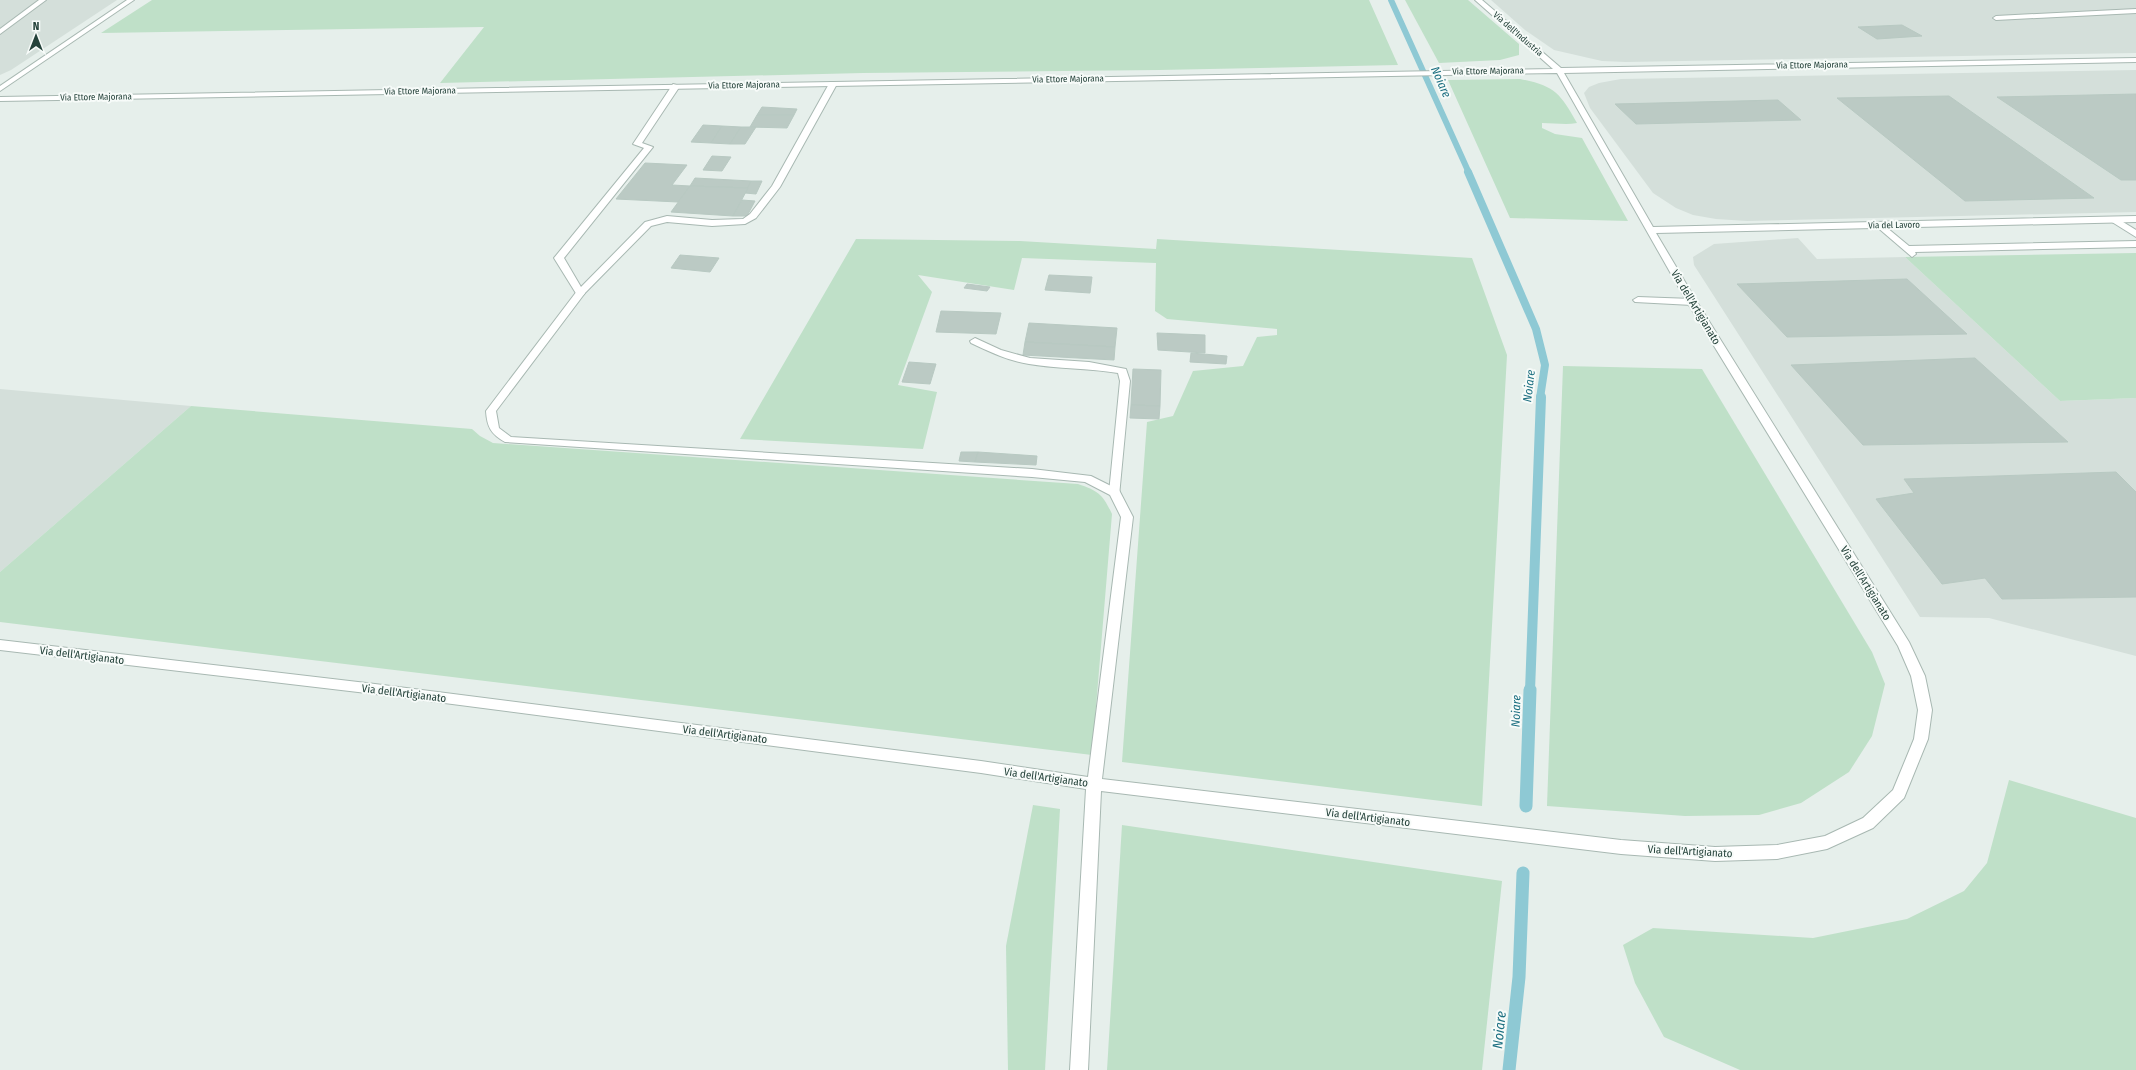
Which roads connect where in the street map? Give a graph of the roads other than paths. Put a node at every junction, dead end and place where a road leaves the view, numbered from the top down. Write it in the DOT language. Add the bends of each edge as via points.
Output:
graph roads {
  1 [pos="43,0"];
  2 [pos="131,0"];
  3 [pos="1478,0"];
  4 [pos="2136,11"];
  5 [pos="1996,18"];
  6 [pos="0,32"];
  7 [pos="2136,60"];
  8 [pos="1558,69"];
  9 [pos="833,84"];
  10 [pos="676,86"];
  11 [pos="0,89"];
  12 [pos="0,99"];
  13 [pos="2136,219"];
  14 [pos="2115,220"];
  15 [pos="1880,225"];
  16 [pos="1652,230"];
  17 [pos="2136,234"];
  18 [pos="2136,244"];
  19 [pos="580,294"];
  20 [pos="1638,300"];
  21 [pos="1692,302"];
  22 [pos="975,341"];
  23 [pos="1115,493"];
  24 [pos="0,645"];
  25 [pos="1094,784"];
  26 [pos="1079,1070"];
  1 -- 6 [label="street"];
  2 -- 11 [label="street"];
  3 -- 8 [label="street, Via dell'Industria"];
  4 -- 5 [label="street"];
  7 -- 8 [label="street, Via Ettore Majorana"];
  8 -- 9 [label="street, Via Ettore Majorana"];
  8 -- 16 [label="street, Via dell'Artigianato"];
  9 -- 10 [label="street, Via Ettore Majorana"];
  9 -- 19 [label="street" via="776,187 753,216 745,221 712,223 667,219 648,224"];
  10 -- 12 [label="street, Via Ettore Majorana"];
  10 -- 19 [label="street" via="637,144 649,147 559,258"];
  13 -- 14 [label="street, Via del Lavoro"];
  14 -- 15 [label="street, Via del Lavoro"];
  14 -- 17 [label="street"];
  15 -- 16 [label="street, Via del Lavoro"];
  15 -- 18 [label="street" via="1910,252"];
  16 -- 21 [label="street, Via dell'Artigianato"];
  19 -- 23 [label="street" via="490,411 492,427 509,440 1032,473 1087,479"];
  20 -- 21 [label="street"];
  21 -- 25 [label="street, Via dell'Artigianato" via="1904,645 1918,676 1924,710 1921,739 1899,794 1868,823 1827,842 1777,852 1715,854 1620,847"];
  22 -- 23 [label="street" via="997,352 1029,362 1089,365 1122,370 1125,381"];
  23 -- 25 [label="street" via="1127,517"];
  24 -- 25 [label="street, Via dell'Artigianato" via="367,688 952,763"];
  25 -- 26 [label="street"];
}
